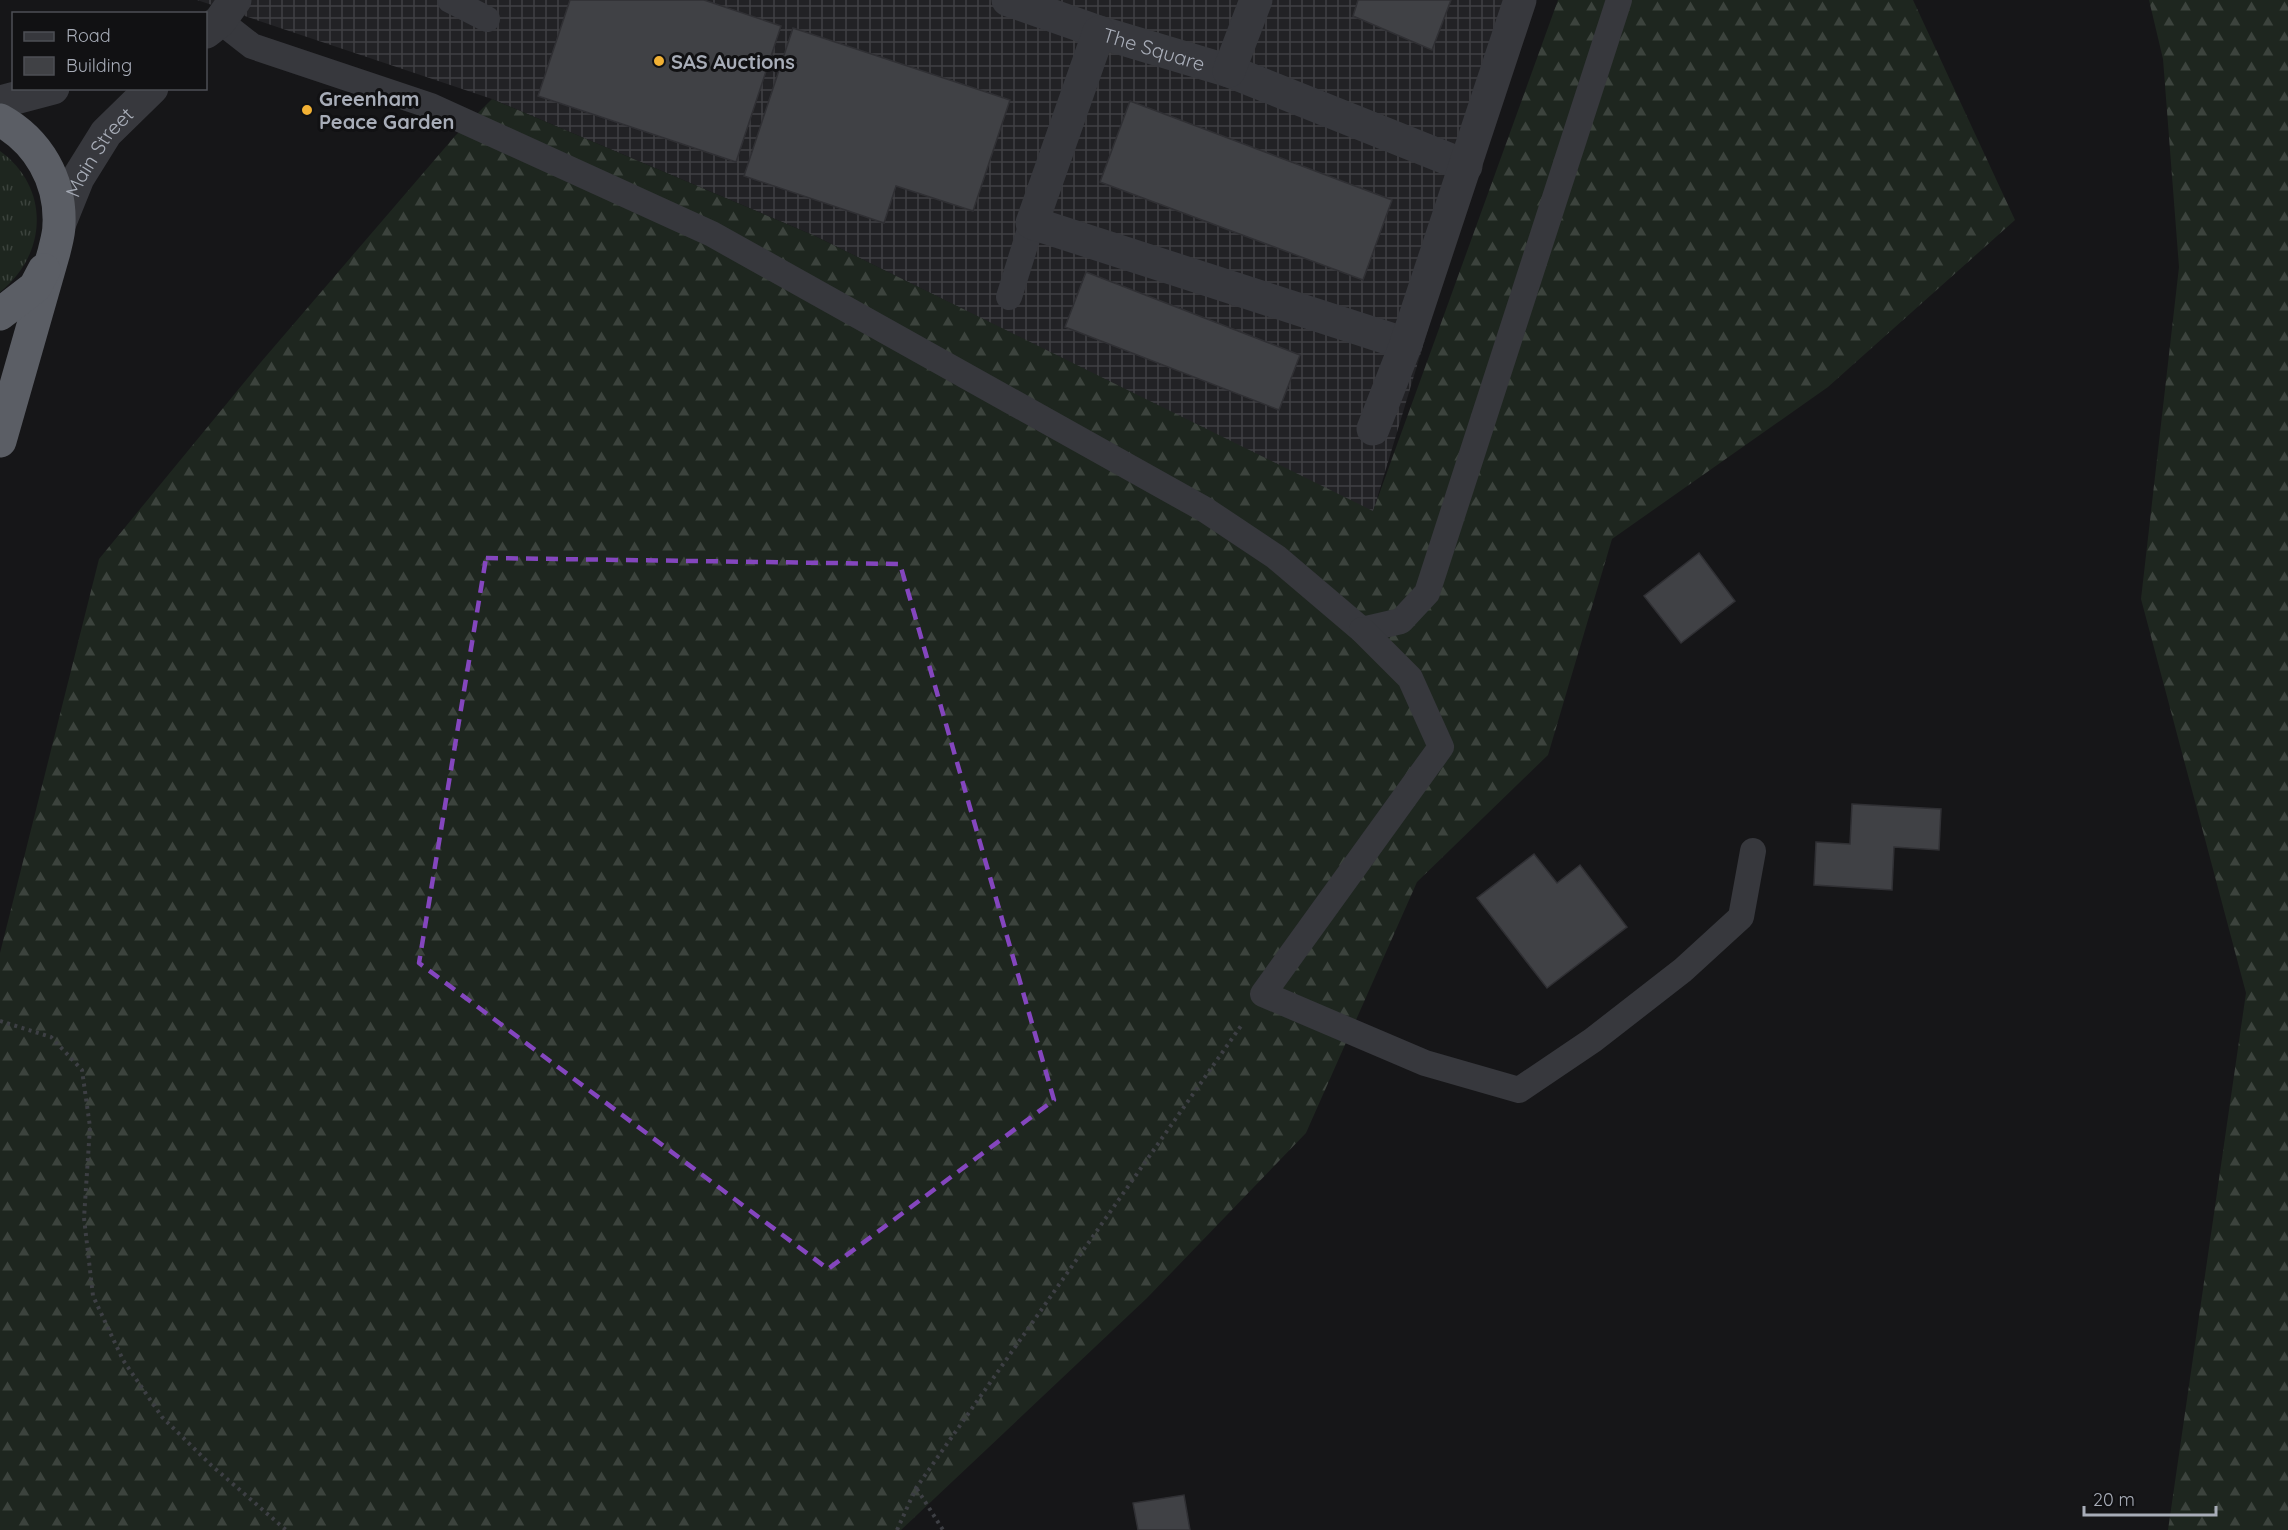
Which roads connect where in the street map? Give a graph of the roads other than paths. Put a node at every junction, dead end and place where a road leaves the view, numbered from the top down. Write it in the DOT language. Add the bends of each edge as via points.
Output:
graph roads {
  1 [pos="450,0"];
  2 [pos="1008,0"];
  3 [pos="1257,0"];
  4 [pos="1520,0"];
  5 [pos="1619,0"];
  6 [pos="220,18"];
  7 [pos="487,19"];
  8 [pos="1099,32"];
  9 [pos="1229,71"];
  10 [pos="45,90"];
  11 [pos="150,90"];
  12 [pos="0,102"];
  13 [pos="0,120"];
  14 [pos="1466,166"];
  15 [pos="1032,223"];
  16 [pos="57,239"];
  17 [pos="1009,297"];
  18 [pos="0,314"];
  19 [pos="1406,345"];
  20 [pos="1372,429"];
  21 [pos="0,441"];
  22 [pos="1362,630"];
  23 [pos="1753,851"];
  1 -- 7 [label="lane"];
  2 -- 8 [label="street, The Square"];
  3 -- 9 [label="street, The Square"];
  4 -- 14 [label="street"];
  5 -- 22 [label="lane" via="1427,593 1401,621"];
  6 -- 22 [label="lane" via="252,46 431,106 712,234 1204,509 1276,557"];
  8 -- 9 [label="street, The Square"];
  8 -- 15 [label="street"];
  9 -- 14 [label="street"];
  10 -- 12 [label="street"];
  11 -- 16 [label="street, Main Street" via="106,133 78,178"];
  13 -- 16 [label="highway" via="19,130 42,157 57,190"];
  14 -- 19 [label="street"];
  15 -- 17 [label="lane"];
  15 -- 19 [label="street"];
  16 -- 18 [label="highway" via="34,287"];
  16 -- 21 [label="highway"];
  19 -- 20 [label="street"];
  22 -- 23 [label="lane" via="1410,678 1441,747 1263,994 1425,1063 1519,1090 1593,1040 1683,970 1741,917"];
}
